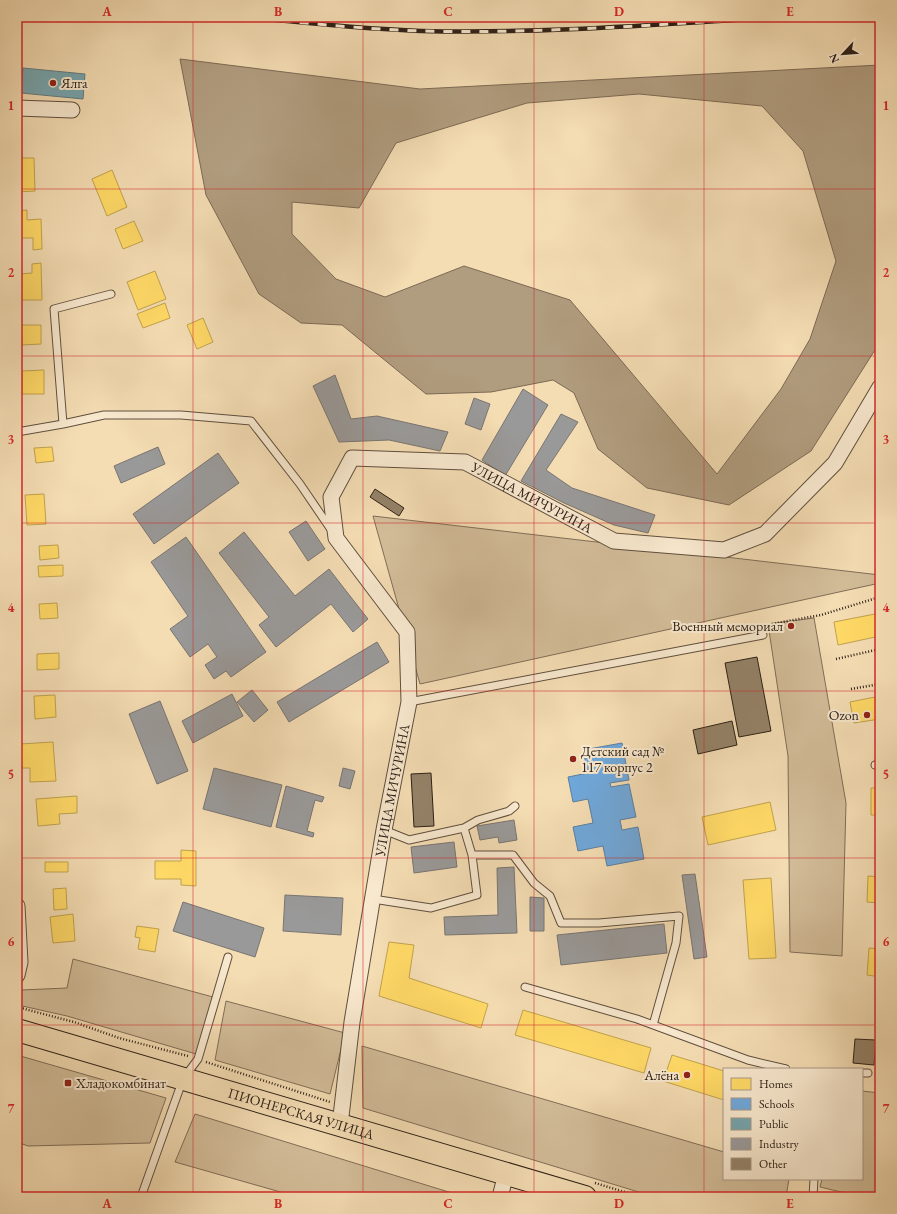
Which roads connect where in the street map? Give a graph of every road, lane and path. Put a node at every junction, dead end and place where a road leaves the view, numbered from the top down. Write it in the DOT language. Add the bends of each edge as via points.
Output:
graph roads {
  1 [pos="17,108"];
  2 [pos="72,110"];
  3 [pos="111,294"];
  4 [pos="880,387"];
  5 [pos="63,424"];
  6 [pos="17,432"];
  7 [pos="336,538"];
  8 [pos="763,635"];
  9 [pos="880,649"];
  10 [pos="836,659"];
  11 [pos="880,684"];
  12 [pos="851,689"];
  13 [pos="409,702"];
  14 [pos="515,806"];
  15 [pos="464,828"];
  16 [pos="384,830"];
  17 [pos="472,855"];
  18 [pos="373,899"];
  19 [pos="17,906"];
  20 [pos="228,957"];
  21 [pos="17,975"];
  22 [pos="525,987"];
  23 [pos="17,1008"];
  24 [pos="653,1025"];
  25 [pos="17,1030"];
  26 [pos="198,1059"];
  27 [pos="782,1068"];
  28 [pos="183,1079"];
  29 [pos="341,1115"];
  30 [pos="506,1174"];
  31 [pos="814,1180"];
  32 [pos="141,1197"];
  33 [pos="500,1197"];
  34 [pos="585,1197"];
  35 [pos="813,1197"];
  1 -- 2 [label="street"];
  3 -- 5 [label="lane" via="54,309"];
  4 -- 7 [label="street, УЛИЦА МИЧУРИНА" via="835,463 765,534 724,550 614,541 465,462 352,458 331,497"];
  5 -- 6 [label="lane"];
  5 -- 7 [label="lane" via="104,415 181,415 251,421 300,484"];
  7 -- 13 [label="street, УЛИЦА МИЧУРИНА" via="407,632"];
  8 -- 13 [label="lane"];
  9 -- 10 [label="path"];
  11 -- 12 [label="path"];
  13 -- 16 [label="street, УЛИЦА МИЧУРИНА"];
  14 -- 15 [label="lane"];
  15 -- 16 [label="lane" via="410,840"];
  15 -- 17 [label="lane"];
  16 -- 18 [label="street, УЛИЦА МИЧУРИНА"];
  17 -- 18 [label="lane" via="476,895 431,908"];
  17 -- 24 [label="lane" via="513,855 534,883 550,896 561,923 599,923 679,916 676,943"];
  18 -- 29 [label="street, УЛИЦА МИЧУРИНА" via="352,1022"];
  19 -- 21 [label="street" via="20,962"];
  20 -- 26 [label="lane"];
  22 -- 24 [label="lane"];
  23 -- 26 [label="path"];
  24 -- 27 [label="lane" via="748,1060"];
  25 -- 28 [label="main road, ПИОНЕРСКАЯ УЛИЦА"];
  26 -- 28 [label="lane"];
  26 -- 29 [label="path"];
  28 -- 29 [label="main road, ПИОНЕРСКАЯ УЛИЦА"];
  28 -- 32 [label="lane"];
  29 -- 30 [label="main road, ПИОНЕРСКАЯ УЛИЦА"];
  30 -- 33 [label="street"];
  30 -- 34 [label="main road, ПИОНЕРСКАЯ УЛИЦА"];
  31 -- 35 [label="lane"];
}
